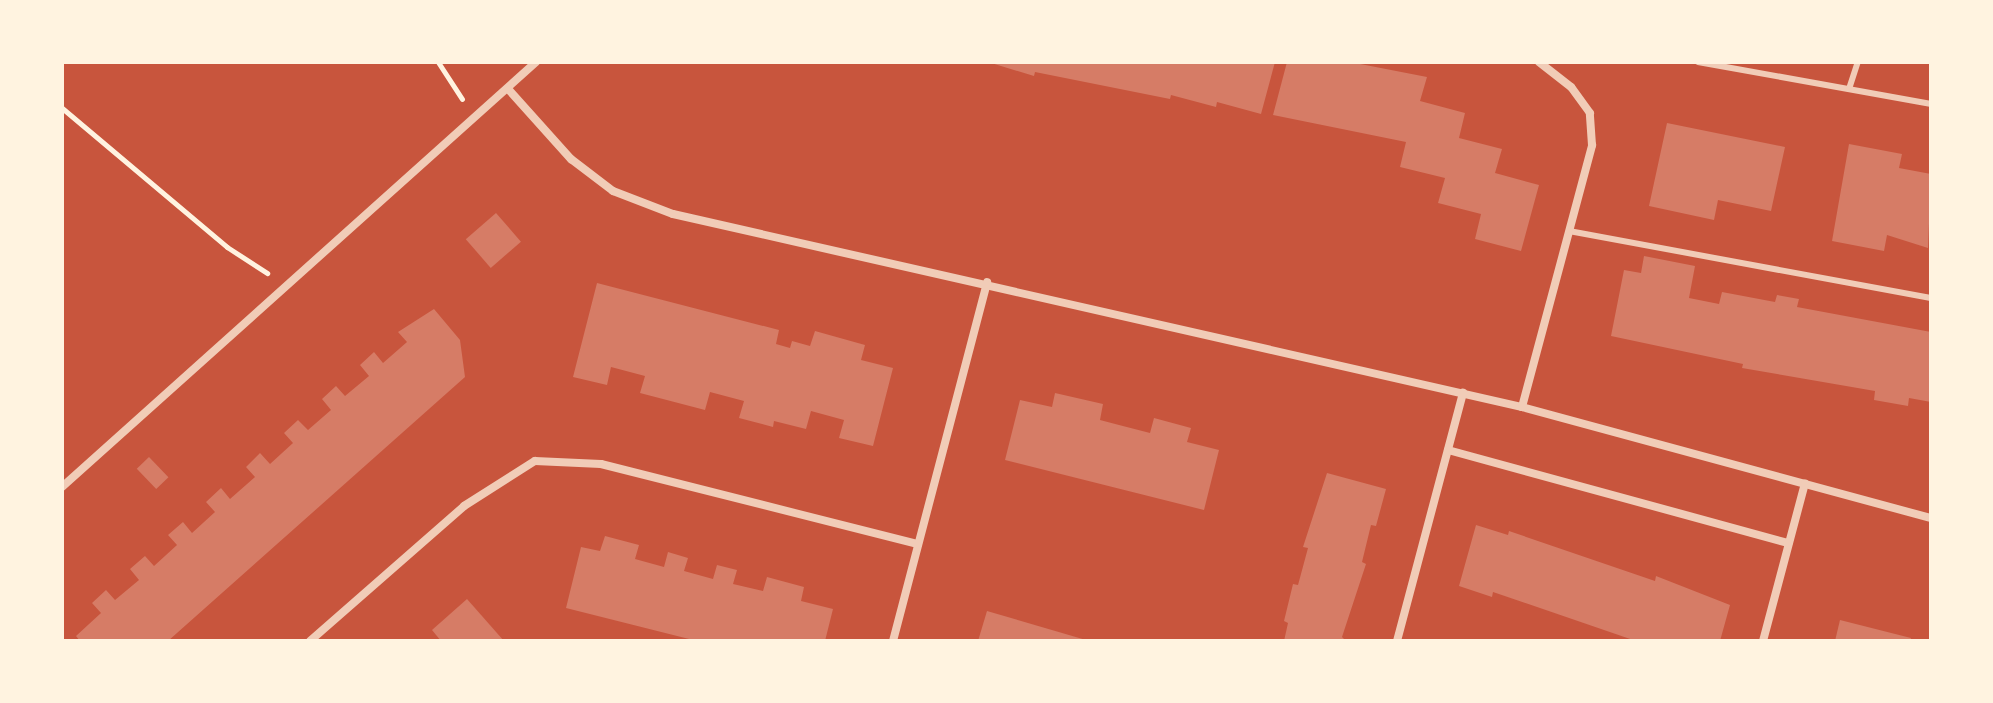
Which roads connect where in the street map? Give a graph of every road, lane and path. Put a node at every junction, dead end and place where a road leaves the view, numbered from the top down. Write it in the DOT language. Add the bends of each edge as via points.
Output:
graph roads {
  1 [pos="438,62"];
  2 [pos="536,62"];
  3 [pos="1539,62"];
  4 [pos="1698,62"];
  5 [pos="1858,62"];
  6 [pos="1849,89"];
  7 [pos="509,90"];
  8 [pos="1931,104"];
  9 [pos="62,108"];
  10 [pos="475,120"];
  11 [pos="1569,231"];
  12 [pos="987,282"];
  13 [pos="289,286"];
  14 [pos="1931,298"];
  15 [pos="1463,393"];
  16 [pos="1522,407"];
  17 [pos="1448,450"];
  18 [pos="1805,483"];
  19 [pos="62,487"];
  20 [pos="1931,518"];
  21 [pos="1789,543"];
  22 [pos="918,544"];
  23 [pos="310,641"];
  24 [pos="893,641"];
  25 [pos="1397,641"];
  26 [pos="1763,641"];
  1 -- 10 [label="path"];
  2 -- 7 [label="street"];
  3 -- 11 [label="street" via="1571,87 1590,113 1592,145"];
  4 -- 6 [label="lane"];
  5 -- 6 [label="lane"];
  6 -- 8 [label="lane"];
  7 -- 10 [label="street"];
  7 -- 12 [label="street" via="571,159 613,191 673,214"];
  9 -- 13 [label="path" via="227,247"];
  10 -- 13 [label="street"];
  11 -- 14 [label="lane"];
  11 -- 16 [label="street"];
  12 -- 15 [label="street"];
  12 -- 22 [label="street"];
  13 -- 19 [label="street"];
  15 -- 16 [label="street"];
  15 -- 17 [label="street"];
  16 -- 18 [label="street"];
  17 -- 21 [label="street"];
  17 -- 25 [label="street"];
  18 -- 20 [label="street"];
  18 -- 21 [label="street"];
  21 -- 26 [label="street"];
  22 -- 23 [label="street" via="601,464 535,461 464,506"];
  22 -- 24 [label="street"];
}
